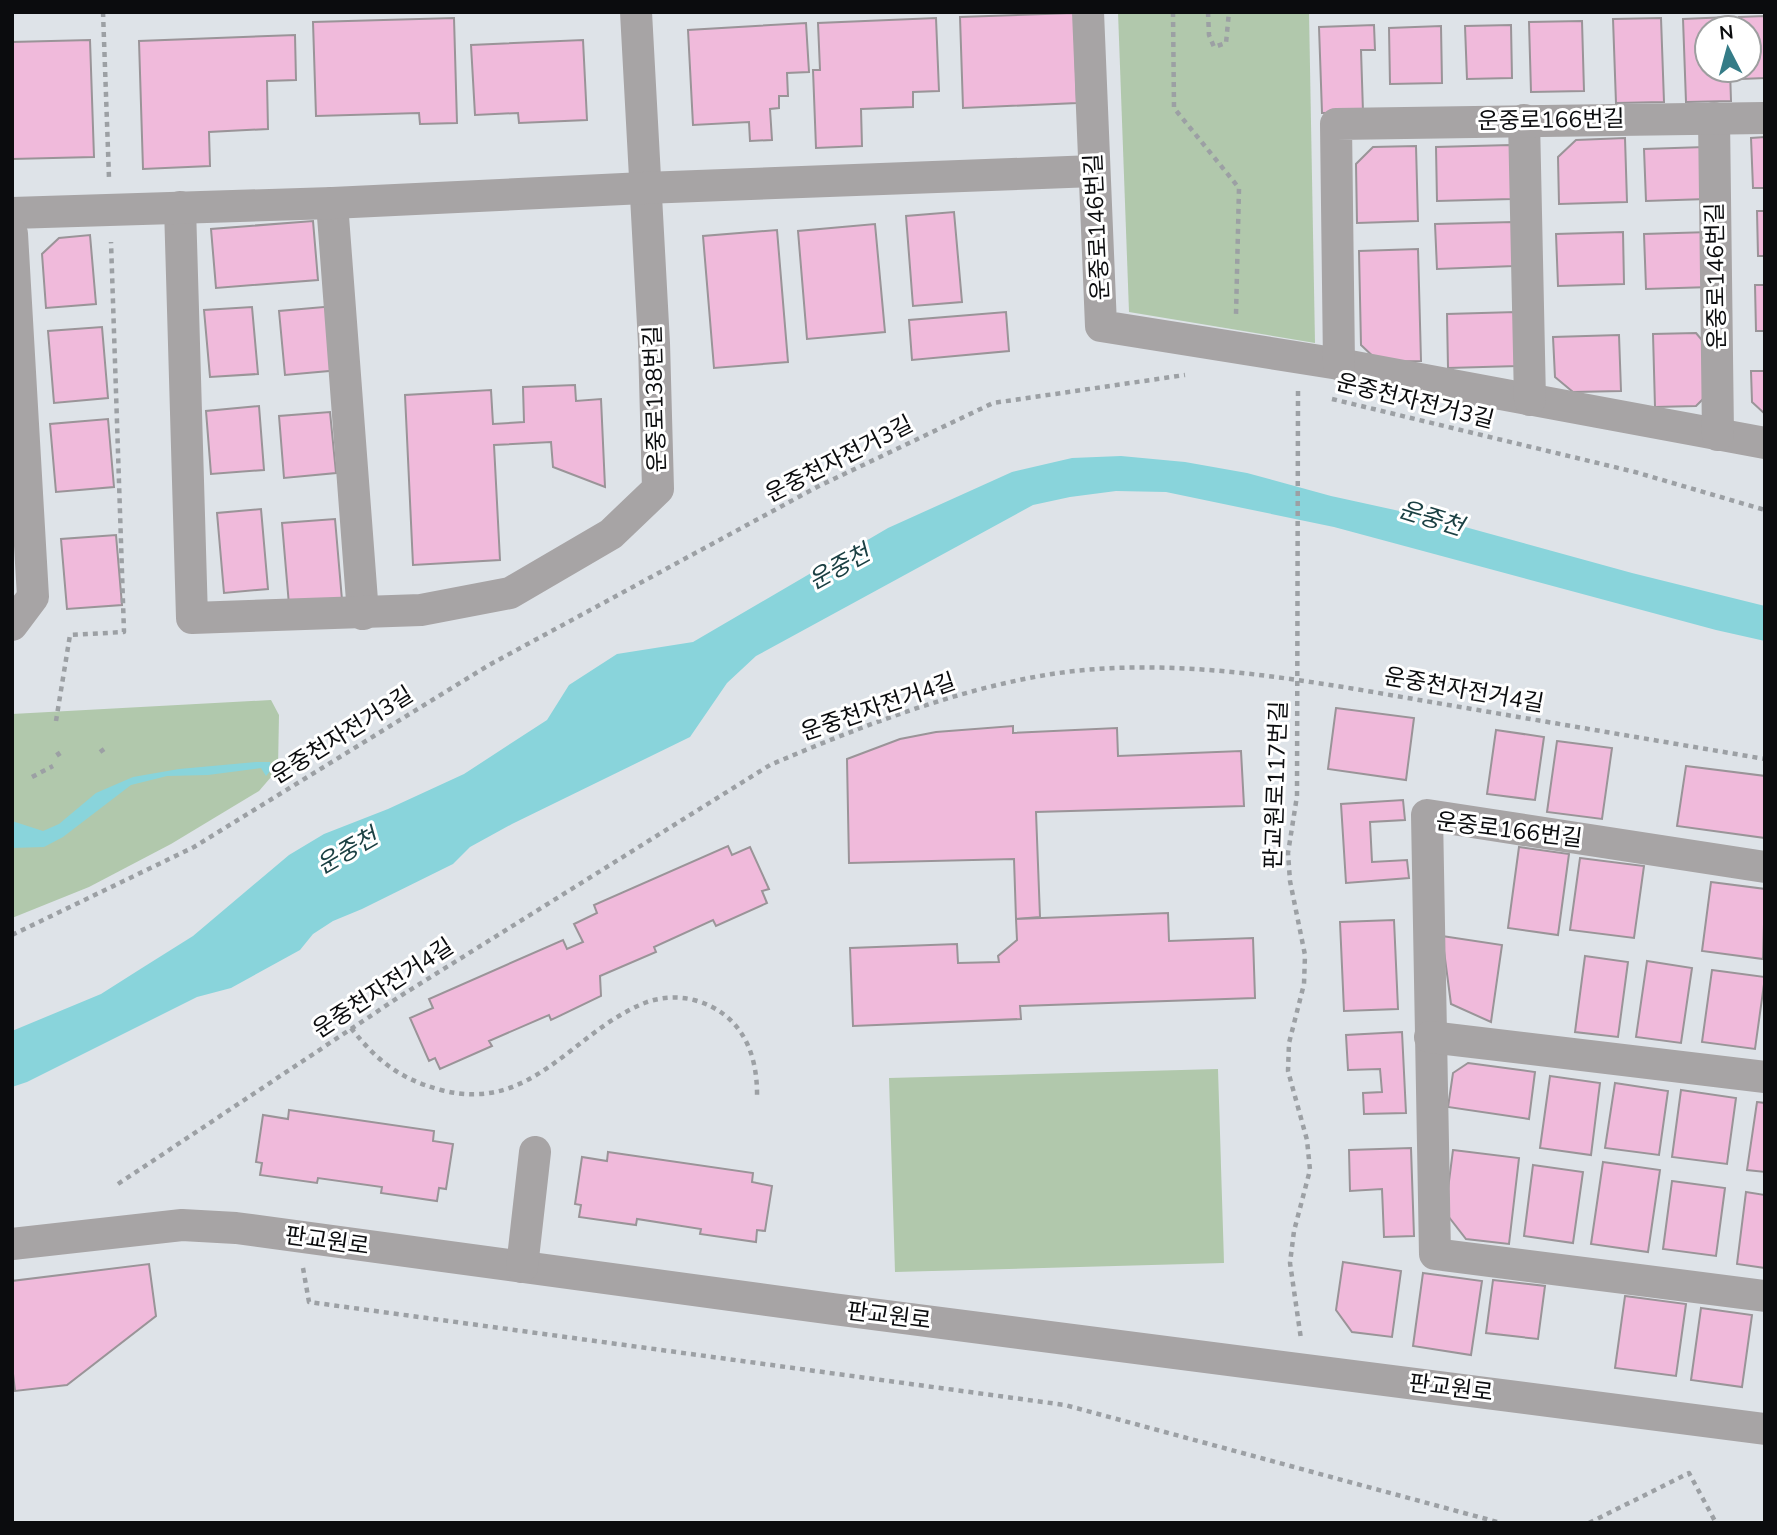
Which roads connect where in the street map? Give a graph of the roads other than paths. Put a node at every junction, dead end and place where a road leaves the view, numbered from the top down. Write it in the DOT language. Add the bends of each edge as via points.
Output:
graph roads {
  1 [pos="636,12"];
  2 [pos="1088,12"];
  3 [pos="1714,118"];
  4 [pos="1765,118"];
  5 [pos="1524,120"];
  6 [pos="1094,172"];
  7 [pos="644,188"];
  8 [pos="332,203"];
  9 [pos="180,207"];
  10 [pos="12,213"];
  11 [pos="12,234"];
  12 [pos="1339,363"];
  13 [pos="1530,400"];
  14 [pos="1718,435"];
  15 [pos="1765,443"];
  16 [pos="363,614"];
  17 [pos="12,625"];
  18 [pos="1765,867"];
  19 [pos="1430,1037"];
  20 [pos="1765,1077"];
  21 [pos="535,1152"];
  22 [pos="12,1244"];
  23 [pos="522,1267"];
  24 [pos="1765,1296"];
  25 [pos="1765,1429"];
  1 -- 7 [label="street, 운중로138번길"];
  2 -- 6 [label="street, 운중로146번길"];
  3 -- 4 [label="street, 운중로166번길"];
  3 -- 5 [label="street, 운중로166번길"];
  3 -- 14 [label="street, 운중로146번길"];
  5 -- 12 [label="street, 운중로166번길" via="1336,124"];
  5 -- 13 [label="street"];
  6 -- 7 [label="street"];
  6 -- 12 [label="street, 운중로146번길" via="1101,327"];
  7 -- 8 [label="street"];
  7 -- 16 [label="street, 운중로138번길" via="658,489 611,534 510,593 421,610"];
  8 -- 9 [label="street"];
  8 -- 16 [label="street"];
  9 -- 10 [label="street"];
  9 -- 16 [label="street, 운중로138번길" via="192,618"];
  11 -- 17 [label="street" via="33,597"];
  12 -- 13 [label="street, 운중로146번길"];
  13 -- 14 [label="street, 운중로146번길"];
  14 -- 15 [label="street, 운중로146번길"];
  18 -- 19 [label="street, 운중로166번길" via="1427,815"];
  19 -- 20 [label="street"];
  19 -- 24 [label="street, 운중로166번길" via="1435,1254"];
  21 -- 23 [label="street"];
  22 -- 23 [label="street, 판교원로" via="182,1225 236,1228"];
  23 -- 25 [label="street, 판교원로"];
}
